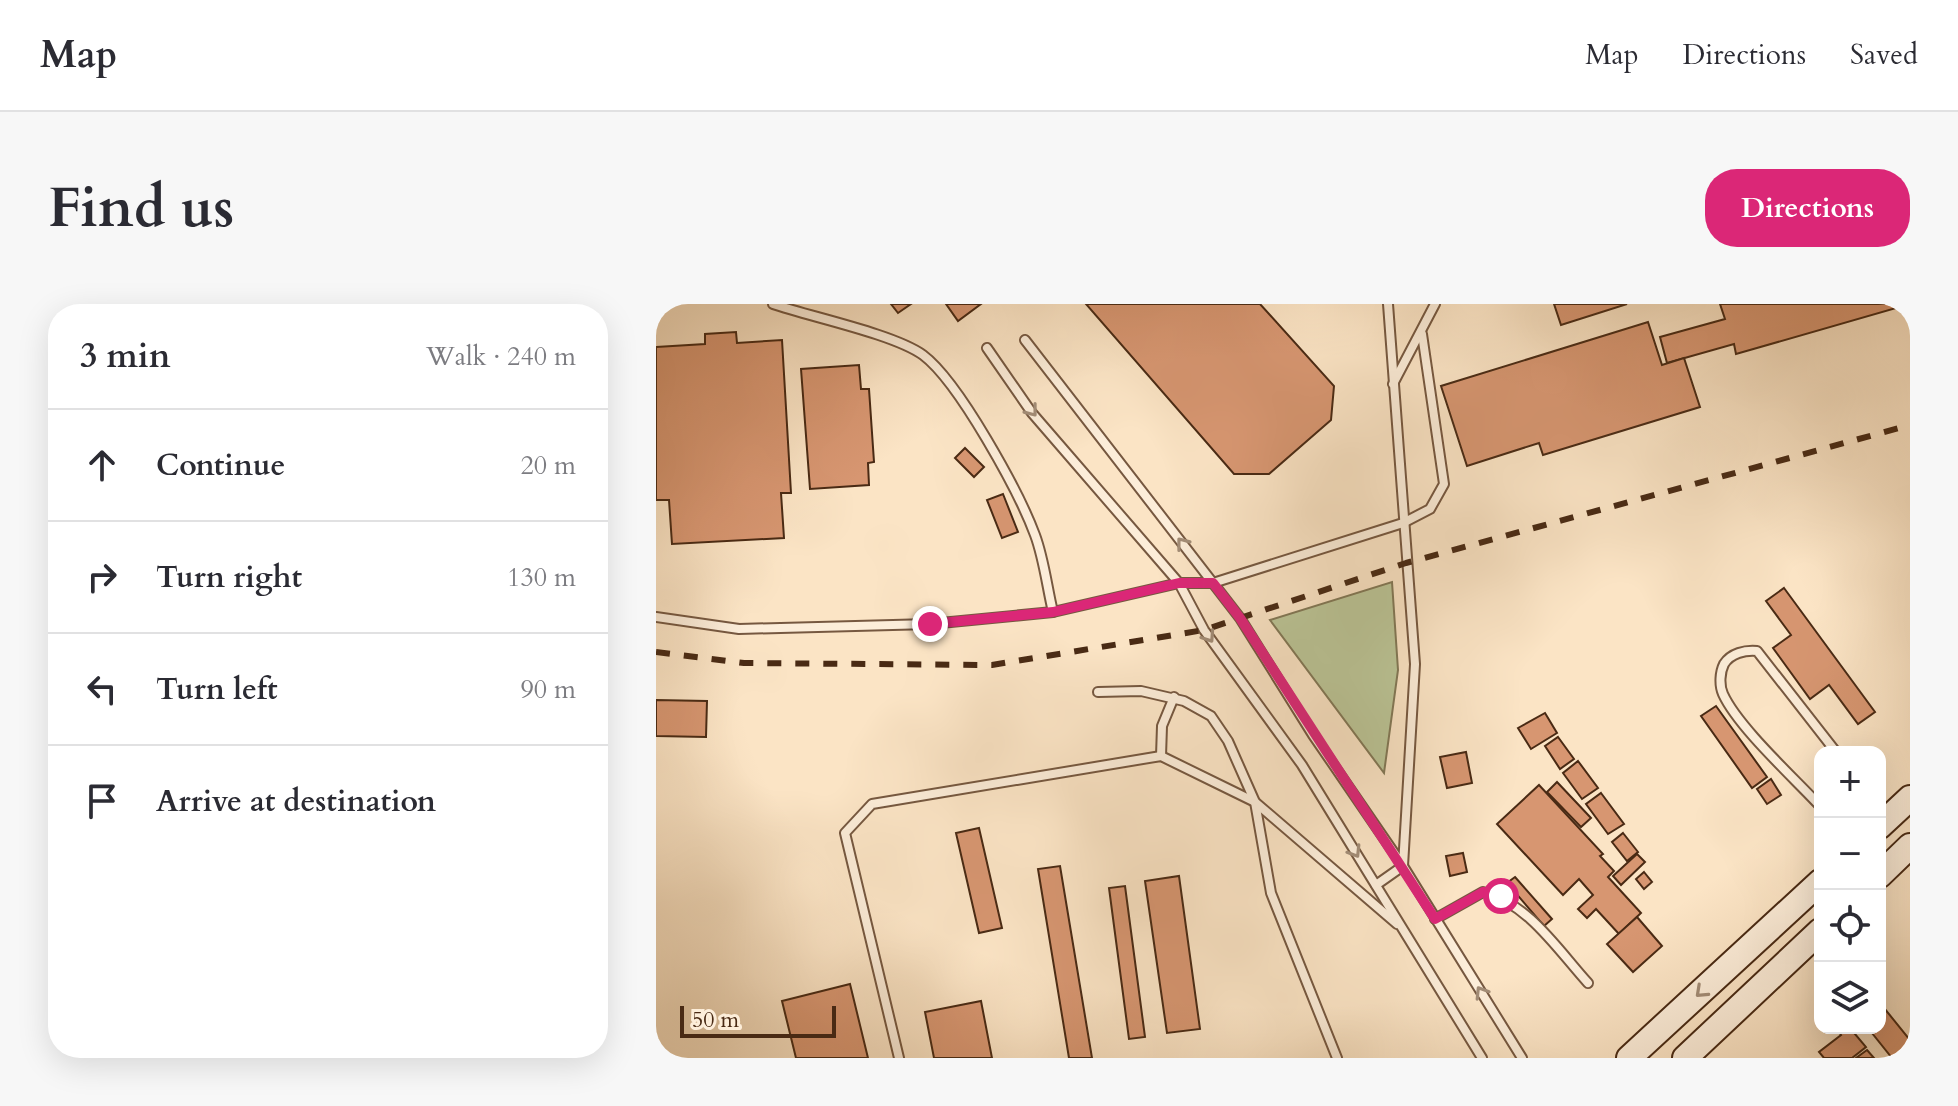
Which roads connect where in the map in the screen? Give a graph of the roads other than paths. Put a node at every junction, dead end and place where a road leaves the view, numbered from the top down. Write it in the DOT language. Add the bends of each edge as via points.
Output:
graph roads {
  1 [pos="773,304"];
  2 [pos="1388,304"];
  3 [pos="1435,304"];
  4 [pos="1422,334"];
  5 [pos="1025,340"];
  6 [pos="987,348"];
  7 [pos="1392,385"];
  8 [pos="1403,523"];
  9 [pos="1179,583"];
  10 [pos="1213,583"];
  11 [pos="1053,612"];
  12 [pos="656,617"];
  13 [pos="1098,692"];
  14 [pos="1174,697"];
  15 [pos="1831,746"];
  16 [pos="1161,756"];
  17 [pos="1910,798"];
  18 [pos="1814,800"];
  19 [pos="1255,802"];
  20 [pos="1886,816"];
  21 [pos="1907,856"];
  22 [pos="1403,866"];
  23 [pos="1886,871"];
  24 [pos="1376,885"];
  25 [pos="1814,888"];
  26 [pos="1435,919"];
  27 [pos="1405,931"];
  28 [pos="1814,937"];
  29 [pos="1743,953"];
  30 [pos="1767,980"];
  31 [pos="1588,983"];
  32 [pos="899,1058"];
  33 [pos="1337,1058"];
  34 [pos="1482,1058"];
  35 [pos="1522,1058"];
  36 [pos="1629,1058"];
  37 [pos="1685,1058"];
  1 -- 11 [label="lane" via="900,343 924,356 967,412 1023,506"];
  2 -- 7 [label="lane"];
  3 -- 4 [label="lane"];
  4 -- 7 [label="lane"];
  4 -- 8 [label="lane" via="1444,484 1430,509"];
  10 -- 5 [label="lane, one-way"];
  6 -- 9 [label="lane, one-way" via="1032,413"];
  7 -- 8 [label="lane"];
  8 -- 10 [label="lane"];
  8 -- 22 [label="lane" via="1415,664"];
  9 -- 10 [label="lane"];
  9 -- 11 [label="lane"];
  9 -- 24 [label="lane, one-way" via="1204,630 1302,765"];
  10 -- 22 [label="lane"];
  11 -- 12 [label="lane" via="930,624 739,629"];
  13 -- 14 [label="lane"];
  14 -- 16 [label="lane" via="1162,726"];
  14 -- 19 [label="lane" via="1211,716"];
  15 -- 18 [label="lane" via="1757,651 1739,652 1726,661 1720,674 1722,693 1758,741"];
  16 -- 19 [label="lane"];
  16 -- 32 [label="lane" via="872,804 855,819 845,833"];
  17 -- 20 [label="main road"];
  19 -- 27 [label="lane"];
  19 -- 33 [label="lane" via="1271,893"];
  21 -- 23 [label="main road"];
  22 -- 24 [label="lane"];
  22 -- 26 [label="lane"];
  24 -- 27 [label="lane"];
  25 -- 29 [label="main road"];
  26 -- 31 [label="lane" via="1483,892 1501,896 1525,914"];
  35 -- 26 [label="lane, one-way"];
  27 -- 34 [label="lane"];
  28 -- 30 [label="main road"];
  29 -- 30 [label="main road"];
  29 -- 36 [label="main road, one-way"];
  30 -- 37 [label="main road"];
}
